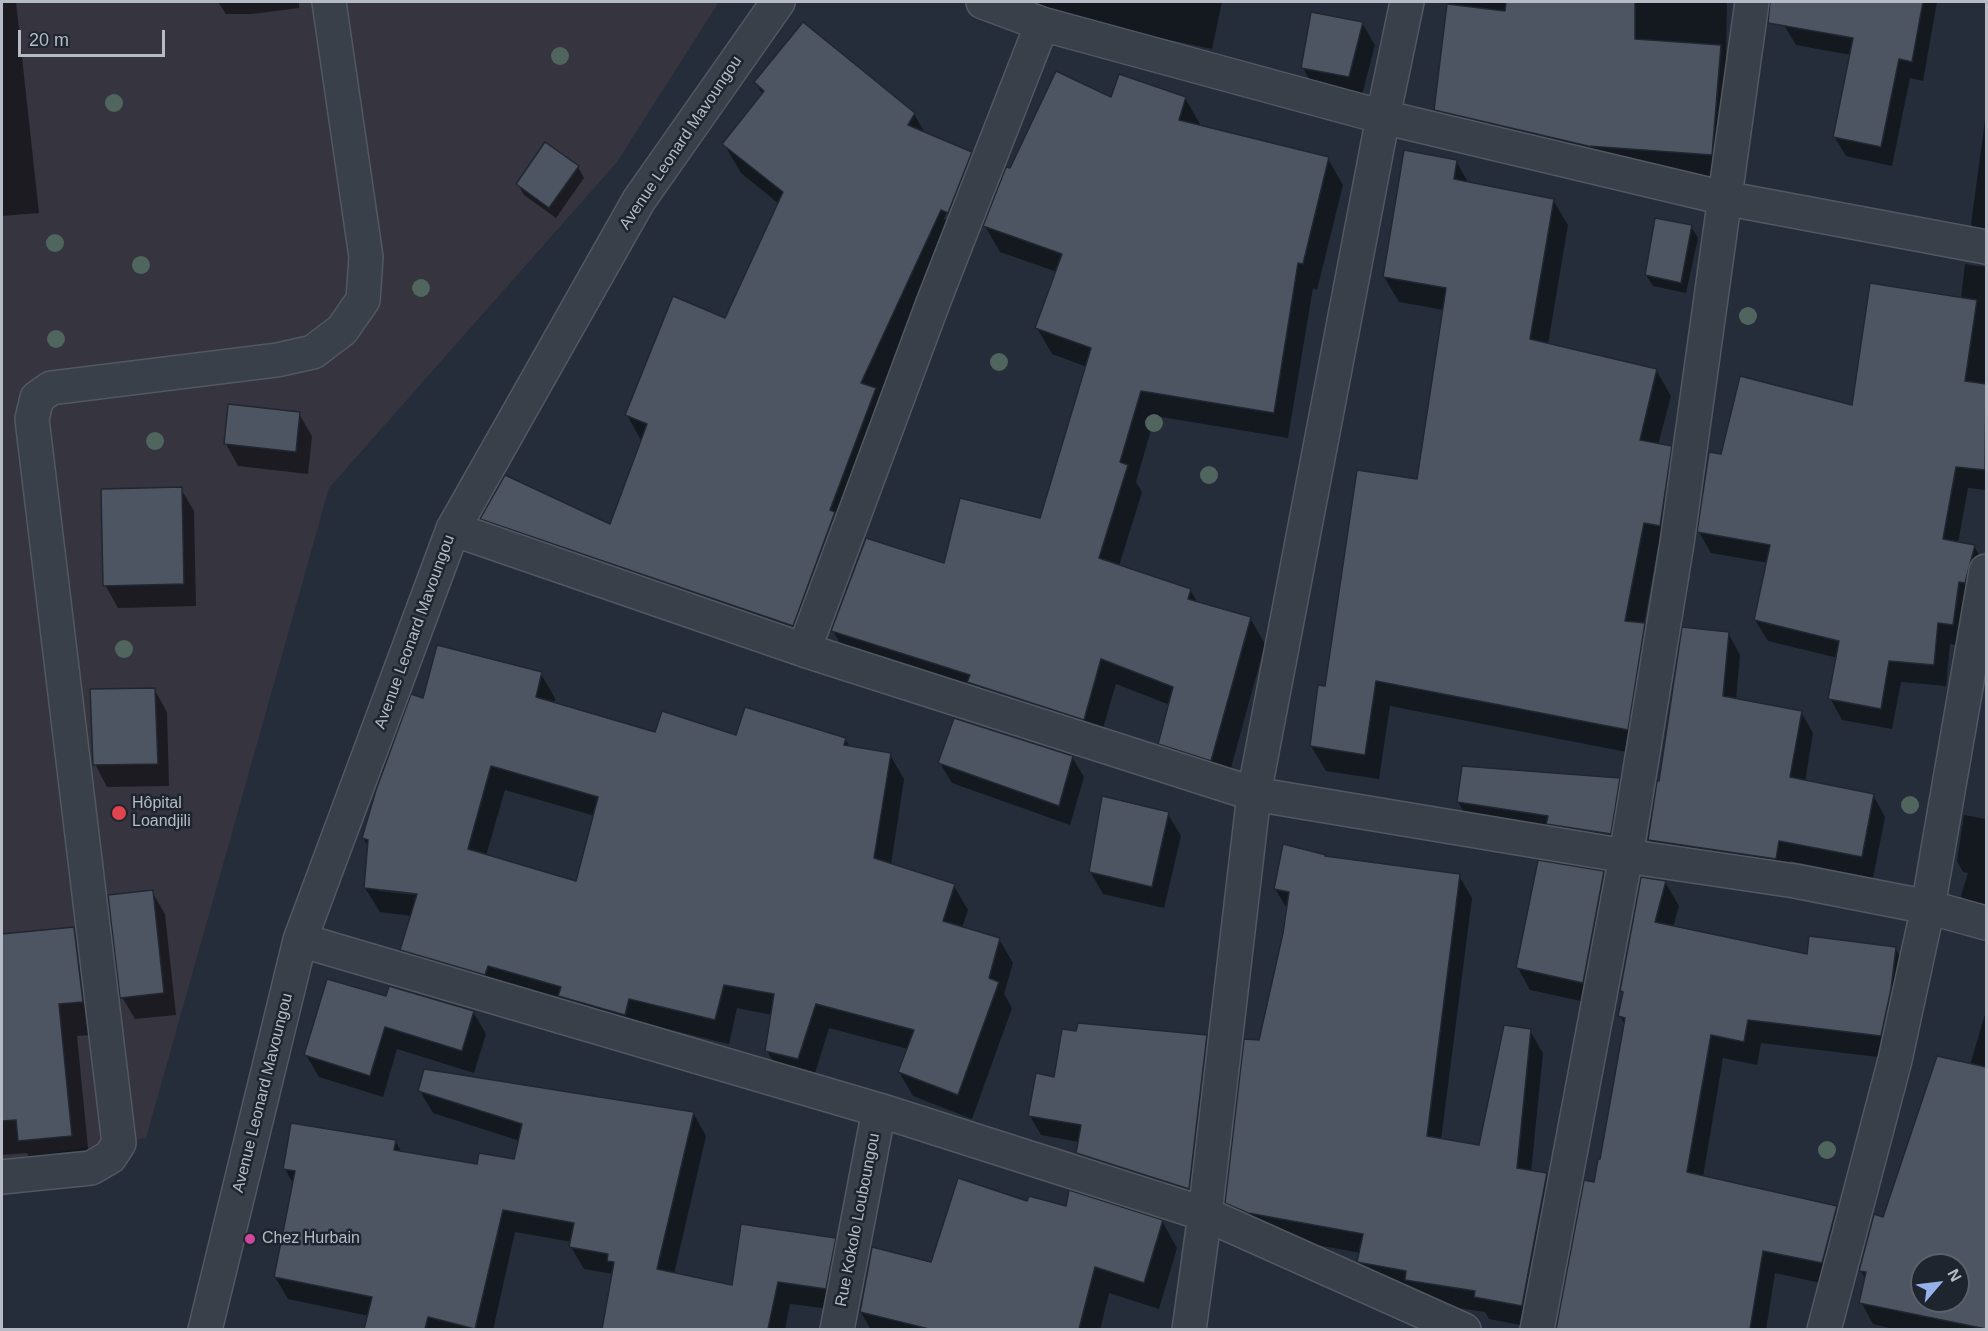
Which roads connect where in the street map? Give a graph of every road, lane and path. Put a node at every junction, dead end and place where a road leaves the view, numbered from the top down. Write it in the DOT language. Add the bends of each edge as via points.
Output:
graph roads {
  1 [pos="328,2"];
  2 [pos="778,2"];
  3 [pos="983,2"];
  4 [pos="1407,2"];
  5 [pos="1752,2"];
  6 [pos="1042,24"];
  7 [pos="1383,117"];
  8 [pos="1724,198"];
  9 [pos="1986,247"];
  10 [pos="453,529"];
  11 [pos="1986,571"];
  12 [pos="804,650"];
  13 [pos="1254,794"];
  14 [pos="1626,856"];
  15 [pos="1928,907"];
  16 [pos="1986,923"];
  17 [pos="300,939"];
  18 [pos="879,1110"];
  19 [pos="2,1177"];
  20 [pos="1205,1214"];
  21 [pos="204,1329"];
  22 [pos="837,1329"];
  23 [pos="1189,1329"];
  24 [pos="1464,1329"];
  25 [pos="1537,1329"];
  26 [pos="1824,1329"];
  1 -- 19 [label="street" via="366,257 363,300 342,330 313,352 51,388 37,398 32,419 119,1143 110,1157 91,1168"];
  2 -- 10 [label="street, Avenue Leonard Mavoungou" via="639,200"];
  3 -- 6 [label="street"];
  4 -- 7 [label="street"];
  5 -- 8 [label="street"];
  6 -- 7 [label="street"];
  6 -- 12 [label="street"];
  7 -- 8 [label="street"];
  7 -- 13 [label="street"];
  8 -- 9 [label="street"];
  8 -- 14 [label="street" via="1677,543"];
  10 -- 12 [label="street"];
  10 -- 17 [label="street, Avenue Leonard Mavoungou"];
  11 -- 15 [label="street"];
  12 -- 13 [label="street"];
  13 -- 14 [label="street"];
  13 -- 20 [label="street"];
  14 -- 15 [label="street" via="1795,881"];
  14 -- 25 [label="street"];
  15 -- 16 [label="street"];
  15 -- 26 [label="street" via="1895,1060"];
  17 -- 18 [label="street"];
  17 -- 21 [label="street, Avenue Leonard Mavoungou"];
  18 -- 20 [label="street"];
  18 -- 22 [label="street, Rue Kokolo Louboungou"];
  20 -- 23 [label="street"];
  20 -- 24 [label="street"];
}
